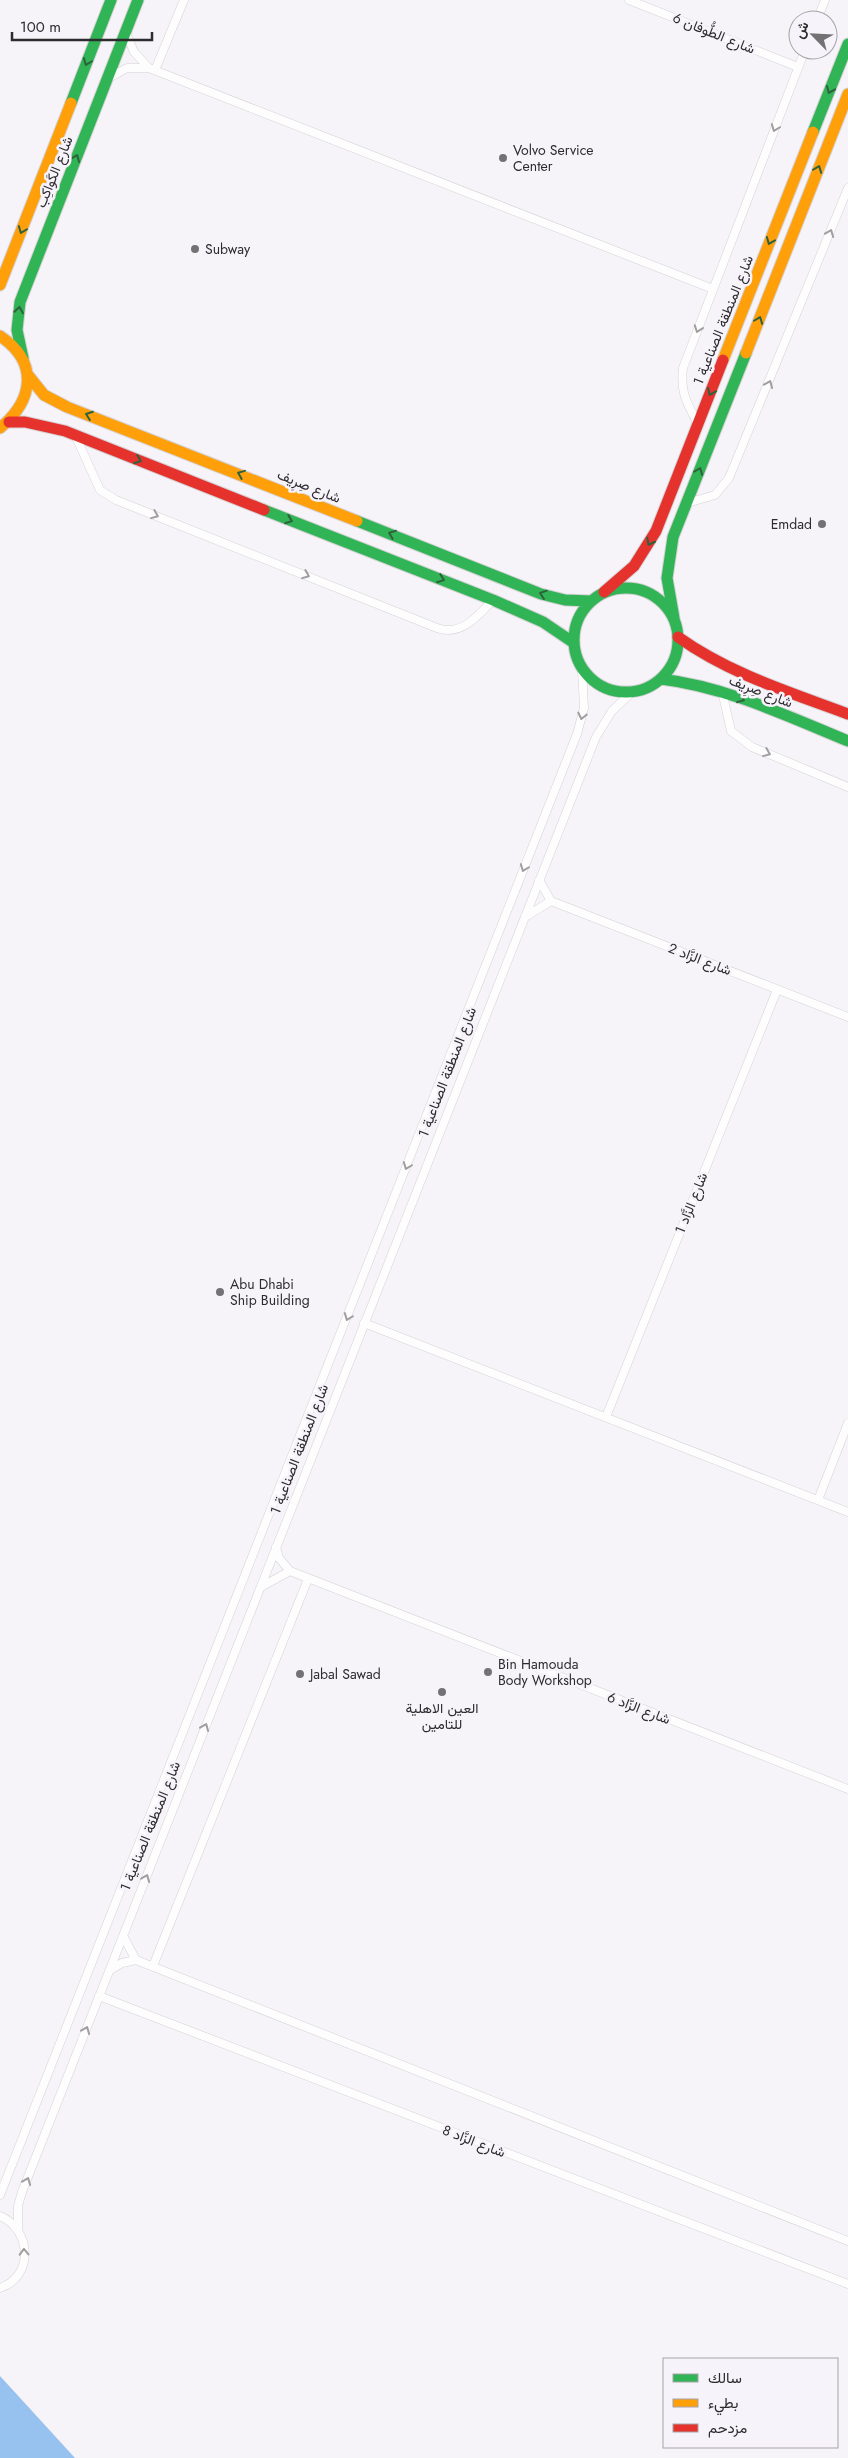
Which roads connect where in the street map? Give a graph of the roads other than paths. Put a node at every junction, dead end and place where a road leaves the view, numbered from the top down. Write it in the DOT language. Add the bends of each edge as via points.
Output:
graph roads {
  1 [pos="111,0"];
  2 [pos="138,0"];
  3 [pos="184,0"];
  4 [pos="629,0"];
  5 [pos="125,32"];
  6 [pos="848,44"];
  7 [pos="801,60"];
  8 [pos="798,67"];
  9 [pos="152,69"];
  10 [pos="107,79"];
  11 [pos="848,94"];
  12 [pos="848,188"];
  13 [pos="0,285"];
  14 [pos="712,289"];
  15 [pos="0,336"];
  16 [pos="23,358"];
  17 [pos="28,375"];
  18 [pos="698,424"];
  19 [pos="4,425"];
  20 [pos="76,436"];
  21 [pos="687,503"];
  22 [pos="604,592"];
  23 [pos="493,600"];
  24 [pos="591,601"];
  25 [pos="674,618"];
  26 [pos="678,637"];
  27 [pos="574,644"];
  28 [pos="582,668"];
  29 [pos="661,679"];
  30 [pos="722,691"];
  31 [pos="632,692"];
  32 [pos="848,714"];
  33 [pos="848,741"];
  34 [pos="848,786"];
  35 [pos="539,880"];
  36 [pos="551,901"];
  37 [pos="524,918"];
  38 [pos="777,990"];
  39 [pos="848,1017"];
  40 [pos="364,1323"];
  41 [pos="606,1416"];
  42 [pos="848,1423"];
  43 [pos="818,1500"];
  44 [pos="848,1512"];
  45 [pos="276,1547"];
  46 [pos="290,1572"];
  47 [pos="308,1579"];
  48 [pos="260,1588"];
  49 [pos="848,1789"];
  50 [pos="123,1936"];
  51 [pos="136,1960"];
  52 [pos="152,1966"];
  53 [pos="110,1970"];
  54 [pos="99,1996"];
  55 [pos="0,2195"];
  56 [pos="0,2216"];
  57 [pos="18,2228"];
  58 [pos="848,2242"];
  59 [pos="848,2284"];
  60 [pos="0,2288"];
  1 -- 13 [label="main road, شارع الكَواكِب, one-way"];
  2 -- 5 [label="main road, شارع الكَواكِب"];
  3 -- 9 [label="street"];
  4 -- 8 [label="street, شارع الطُّوفان 6"];
  5 -- 9 [label="street" via="134,52"];
  5 -- 10 [label="main road, شارع الكَواكِب"];
  6 -- 18 [label="main road, شارع المنطقة الصناعية 1, one-way"];
  7 -- 8 [label="street"];
  8 -- 14 [label="street, one-way"];
  9 -- 10 [label="street" via="127,68"];
  9 -- 14 [label="street"];
  16 -- 10 [label="main road, شارع الكَواكِب, one-way" via="17,330 20,302"];
  21 -- 11 [label="main road, one-way"];
  21 -- 12 [label="street, one-way" via="714,495 729,478"];
  14 -- 18 [label="street, one-way" via="683,368 684,398"];
  15 -- 16 [label="main road" via="16,347"];
  16 -- 17 [label="main road, شارع الكَواكِب"];
  17 -- 19 [label="main road" via="24,401"];
  24 -- 17 [label="main road, شارع صِرِيف, one-way" via="541,594 67,407 44,395"];
  18 -- 22 [label="main road, شارع المنطقة الصناعية 1, one-way" via="644,555 620,582"];
  19 -- 20 [label="main road" via="34,422"];
  20 -- 23 [label="main road, one-way"];
  20 -- 23 [label="street, one-way" via="100,490 116,500 437,628 454,630 472,622"];
  21 -- 25 [label="main road" via="666,563 667,594"];
  22 -- 24 [label="main road"];
  22 -- 25 [label="main road" via="636,588 658,599"];
  23 -- 27 [label="main road" via="537,619"];
  24 -- 27 [label="main road" via="575,628"];
  25 -- 26 [label="main road"];
  26 -- 29 [label="main road" via="674,660"];
  26 -- 32 [label="main road, شارع صِرِيف" via="698,653 724,665"];
  27 -- 28 [label="main road"];
  28 -- 31 [label="main road" via="603,687 617,692"];
  28 -- 55 [label="street, شارع المنطقة الصناعية 1, one-way" via="584,708 577,734"];
  29 -- 30 [label="main road, شارع صِرِيف" via="685,680"];
  29 -- 31 [label="main road"];
  30 -- 33 [label="main road, شارع صِرِيف, one-way"];
  30 -- 34 [label="street, one-way" via="731,731 739,738 752,747"];
  31 -- 35 [label="street, شارع المنطقة الصناعية 1" via="612,711 601,728"];
  35 -- 36 [label="street"];
  35 -- 37 [label="street, شارع المنطقة الصناعية 1"];
  36 -- 37 [label="street"];
  36 -- 38 [label="street, شارع الزَّاد 2"];
  37 -- 40 [label="street, شارع المنطقة الصناعية 1"];
  38 -- 39 [label="street, شارع الزَّاد 2"];
  38 -- 41 [label="street, شارع الزَّاد 1"];
  40 -- 41 [label="street"];
  40 -- 45 [label="street, شارع المنطقة الصناعية 1"];
  41 -- 43 [label="street"];
  42 -- 43 [label="street"];
  43 -- 44 [label="street"];
  45 -- 46 [label="street" via="279,1558"];
  45 -- 48 [label="street, شارع المنطقة الصناعية 1"];
  46 -- 47 [label="street, شارع الزَّاد 6"];
  46 -- 48 [label="street"];
  47 -- 49 [label="street, شارع الزَّاد 6"];
  47 -- 52 [label="street"];
  50 -- 48 [label="street, شارع المنطقة الصناعية 1, one-way"];
  50 -- 51 [label="street"];
  50 -- 53 [label="street, شارع المنطقة الصناعية 1"];
  51 -- 52 [label="street"];
  51 -- 53 [label="street"];
  52 -- 58 [label="street"];
  53 -- 54 [label="street, شارع المنطقة الصناعية 1"];
  57 -- 54 [label="street, شارع المنطقة الصناعية 1, one-way" via="17,2213 22,2192"];
  54 -- 59 [label="street, شارع الزَّاد 8"];
  56 -- 57 [label="street"];
  60 -- 57 [label="street, شارع المنطقة الصناعية 1, one-way" via="13,2280 25,2260 26,2248"];
}
